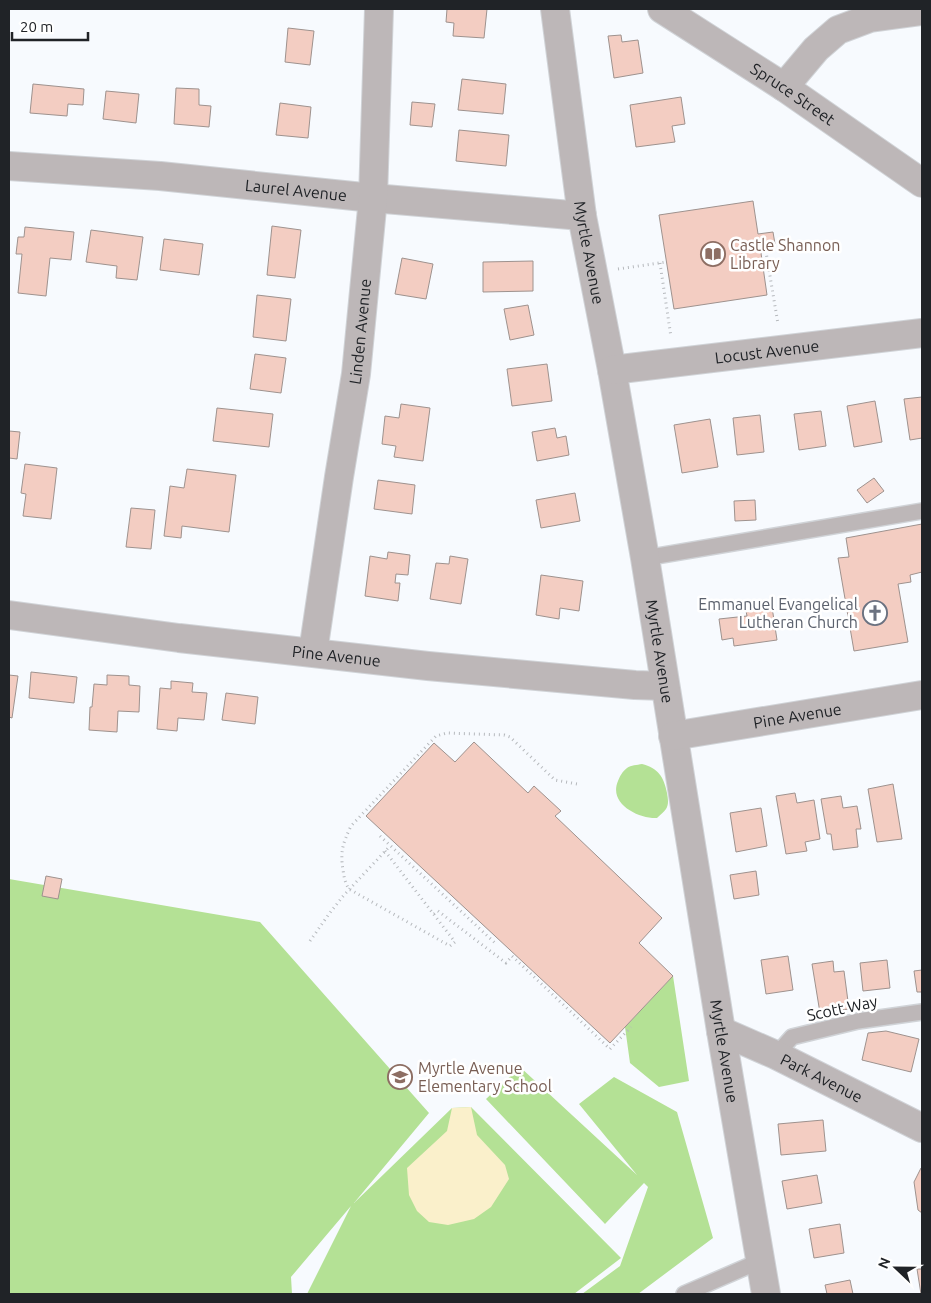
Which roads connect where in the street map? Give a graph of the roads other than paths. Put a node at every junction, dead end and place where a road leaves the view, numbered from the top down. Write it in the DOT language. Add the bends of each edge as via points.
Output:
graph roads {
  1 [pos="379,9"];
  2 [pos="555,9"];
  3 [pos="662,9"];
  4 [pos="922,11"];
  5 [pos="784,87"];
  6 [pos="9,166"];
  7 [pos="922,183"];
  8 [pos="373,198"];
  9 [pos="582,216"];
  10 [pos="922,333"];
  11 [pos="612,370"];
  12 [pos="922,511"];
  13 [pos="645,558"];
  14 [pos="9,615"];
  15 [pos="313,652"];
  16 [pos="665,686"];
  17 [pos="922,696"];
  18 [pos="673,736"];
  19 [pos="922,1012"];
  20 [pos="720,1031"];
  21 [pos="776,1055"];
  22 [pos="922,1128"];
  23 [pos="760,1261"];
  24 [pos="684,1294"];
  25 [pos="766,1294"];
  1 -- 8 [label="street, Linden Avenue"];
  2 -- 9 [label="street, Myrtle Avenue"];
  3 -- 5 [label="street, Spruce Street"];
  4 -- 5 [label="street" via="870,18 838,30"];
  5 -- 7 [label="street, Spruce Street"];
  6 -- 8 [label="street, Laurel Avenue" via="160,176"];
  8 -- 9 [label="street, Laurel Avenue"];
  8 -- 15 [label="street, Linden Avenue" via="356,374"];
  9 -- 11 [label="street, Myrtle Avenue"];
  10 -- 11 [label="street, Locust Avenue"];
  11 -- 13 [label="street, Myrtle Avenue"];
  12 -- 13 [label="lane"];
  13 -- 16 [label="street, Myrtle Avenue"];
  14 -- 15 [label="street, Pine Avenue"];
  15 -- 16 [label="street, Pine Avenue" via="428,666"];
  16 -- 18 [label="street, Myrtle Avenue"];
  17 -- 18 [label="street, Pine Avenue"];
  18 -- 20 [label="street, Myrtle Avenue"];
  19 -- 21 [label="lane, Scott Way" via="858,1021 792,1037"];
  20 -- 21 [label="street, Park Avenue"];
  20 -- 23 [label="street, Myrtle Avenue"];
  21 -- 22 [label="street, Park Avenue"];
  23 -- 24 [label="lane"];
  23 -- 25 [label="street, Myrtle Avenue"];
}
